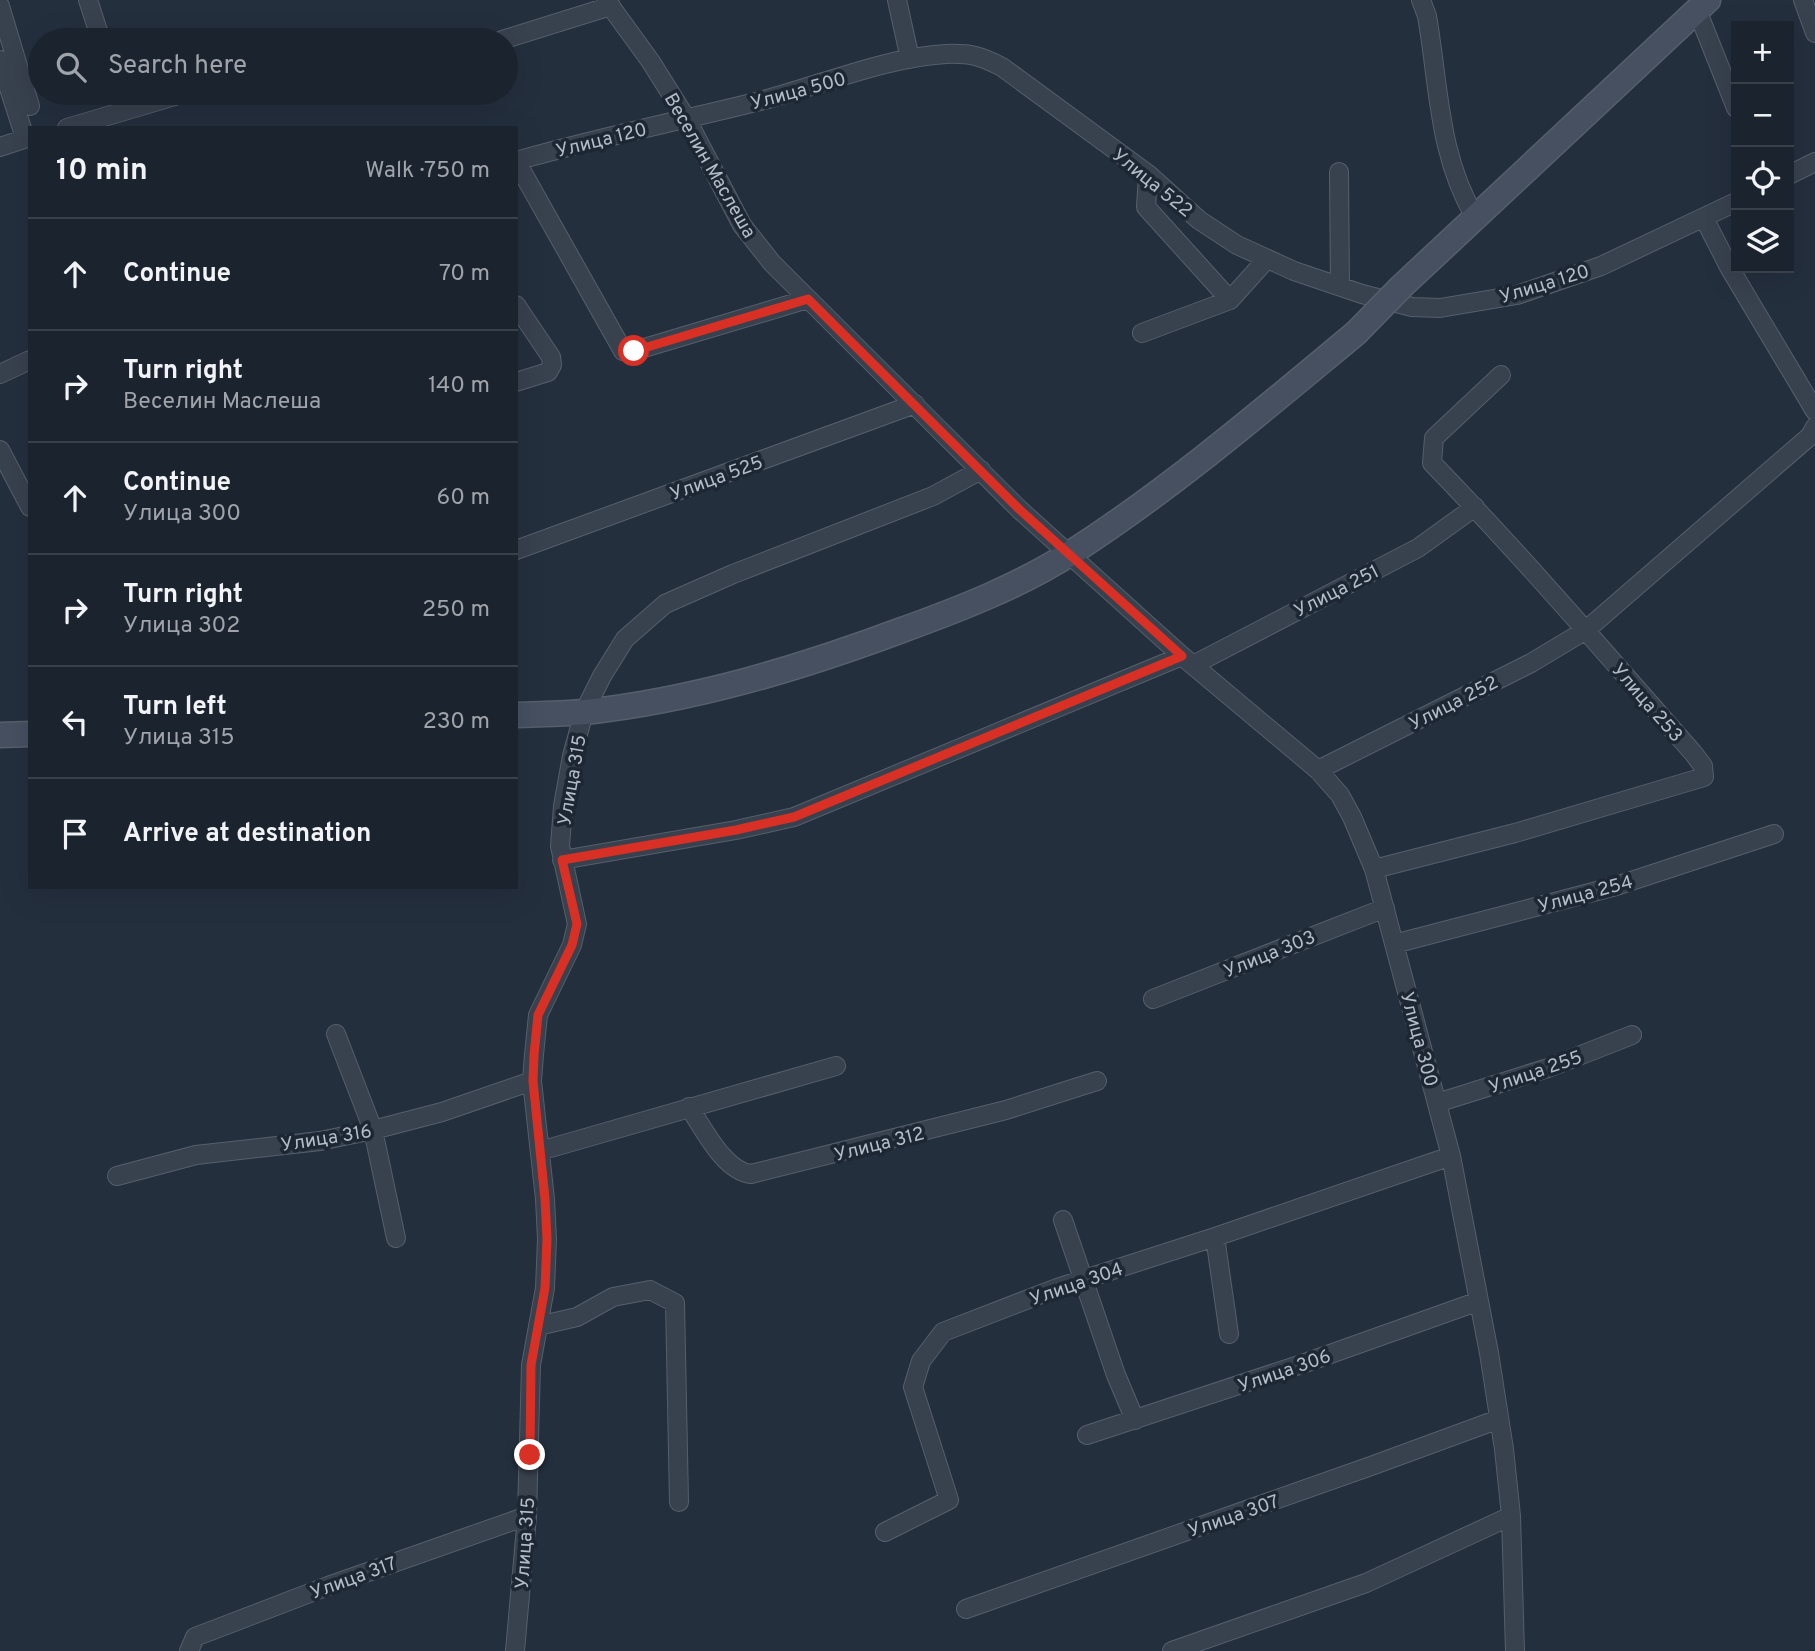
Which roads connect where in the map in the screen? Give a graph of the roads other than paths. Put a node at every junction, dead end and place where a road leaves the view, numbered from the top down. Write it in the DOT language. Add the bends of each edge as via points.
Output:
graph roads {
  1 [pos="88,0"];
  2 [pos="897,0"];
  3 [pos="1421,0"];
  4 [pos="1803,0"];
  5 [pos="608,3"];
  6 [pos="1703,5"];
  7 [pos="0,6"];
  8 [pos="97,28"];
  9 [pos="1815,33"];
  10 [pos="518,34"];
  11 [pos="910,59"];
  12 [pos="0,60"];
  13 [pos="1731,92"];
  14 [pos="28,99"];
  15 [pos="113,105"];
  16 [pos="685,118"];
  17 [pos="70,126"];
  18 [pos="27,137"];
  19 [pos="0,147"];
  20 [pos="518,160"];
  21 [pos="518,165"];
  22 [pos="1814,165"];
  23 [pos="1339,172"];
  24 [pos="1794,173"];
  25 [pos="1148,174"];
  26 [pos="1731,204"];
  27 [pos="1475,217"];
  28 [pos="1704,218"];
  29 [pos="1266,260"];
  30 [pos="1340,286"];
  31 [pos="808,299"];
  32 [pos="1230,300"];
  33 [pos="518,308"];
  34 [pos="1142,333"];
  35 [pos="28,361"];
  36 [pos="0,374"];
  37 [pos="1501,375"];
  38 [pos="518,381"];
  39 [pos="915,404"];
  40 [pos="1815,411"];
  41 [pos="1815,426"];
  42 [pos="0,450"];
  43 [pos="981,470"];
  44 [pos="28,503"];
  45 [pos="1475,507"];
  46 [pos="518,549"];
  47 [pos="1069,554"];
  48 [pos="1586,630"];
  49 [pos="1188,660"];
  50 [pos="584,712"];
  51 [pos="518,715"];
  52 [pos="28,734"];
  53 [pos="0,735"];
  54 [pos="1318,770"];
  55 [pos="1774,834"];
  56 [pos="562,860"];
  57 [pos="1374,869"];
  58 [pos="1385,908"];
  59 [pos="1394,944"];
  60 [pos="1153,999"];
  61 [pos="336,1034"];
  62 [pos="1632,1035"];
  63 [pos="836,1066"];
  64 [pos="1097,1080"];
  65 [pos="533,1081"];
  66 [pos="1437,1103"];
  67 [pos="689,1107"];
  68 [pos="373,1130"];
  69 [pos="540,1151"];
  70 [pos="1451,1156"];
  71 [pos="117,1176"];
  72 [pos="1063,1220"];
  73 [pos="1214,1237"];
  74 [pos="396,1238"];
  75 [pos="1085,1280"];
  76 [pos="1479,1301"];
  77 [pos="538,1326"];
  78 [pos="1229,1334"];
  79 [pos="1499,1419"];
  80 [pos="1135,1420"];
  81 [pos="1087,1436"];
  82 [pos="679,1502"];
  83 [pos="527,1516"];
  84 [pos="1511,1516"];
  85 [pos="885,1532"];
  86 [pos="966,1609"];
  87 [pos="189,1651"];
  88 [pos="515,1651"];
  89 [pos="1172,1651"];
  90 [pos="1515,1651"];
  1 -- 8 [label="street"];
  2 -- 11 [label="street"];
  3 -- 27 [label="street" via="1449,163"];
  4 -- 9 [label="street"];
  5 -- 10 [label="street"];
  5 -- 16 [label="street, Веселин Маслеша"];
  6 -- 13 [label="street"];
  6 -- 27 [label="main road"];
  7 -- 14 [label="street"];
  11 -- 16 [label="street, Улица 500"];
  11 -- 25 [label="street, Улица 522" via="979,55 1002,66"];
  12 -- 18 [label="street"];
  15 -- 17 [label="street"];
  16 -- 20 [label="street, Улица 120"];
  16 -- 31 [label="street, Веселин Маслеша" via="742,225 772,264"];
  18 -- 19 [label="street"];
  21 -- 31 [label="street" via="623,351"];
  22 -- 24 [label="street"];
  23 -- 30 [label="street"];
  25 -- 29 [label="street, Улица 522" via="1199,220"];
  25 -- 32 [label="street" via="1146,207"];
  26 -- 28 [label="street, Улица 120"];
  27 -- 47 [label="main road, bridge" via="1356,333 1154,496"];
  28 -- 30 [label="street, Улица 120" via="1601,266 1517,295 1440,308 1412,307"];
  28 -- 40 [label="street"];
  29 -- 30 [label="street, Улица 522"];
  29 -- 32 [label="street"];
  31 -- 39 [label="street, Веселин Маслеша"];
  32 -- 34 [label="street"];
  33 -- 38 [label="street" via="552,365 548,372"];
  35 -- 36 [label="street"];
  37 -- 45 [label="street" via="1434,438 1432,446 1432,463"];
  39 -- 43 [label="street, Веселин Маслеша"];
  39 -- 46 [label="street, Улица 525"];
  41 -- 48 [label="street, Улица 252" via="1810,436"];
  42 -- 44 [label="street"];
  43 -- 47 [label="street, Веселин Маслеша"];
  43 -- 50 [label="street, Улица 315" via="933,496 665,604 625,639"];
  45 -- 48 [label="street"];
  45 -- 49 [label="street, Улица 251" via="1418,548"];
  47 -- 49 [label="street, Улица 300"];
  47 -- 50 [label="main road" via="949,613 829,657 688,695"];
  48 -- 54 [label="street, Улица 252" via="1531,663"];
  48 -- 57 [label="street, Улица 253" via="1703,766 1704,777"];
  49 -- 54 [label="street, Улица 300"];
  49 -- 56 [label="street, Улица 251" via="794,817"];
  50 -- 51 [label="main road"];
  50 -- 56 [label="street, Улица 315" via="563,806"];
  52 -- 53 [label="main road"];
  54 -- 57 [label="street, Улица 300" via="1340,795"];
  55 -- 59 [label="street, Улица 254" via="1616,886"];
  56 -- 65 [label="street, Улица 315" via="577,924 572,945 538,1015"];
  57 -- 58 [label="street, Улица 300"];
  58 -- 59 [label="street, Улица 300"];
  58 -- 60 [label="street, Улица 303"];
  59 -- 66 [label="street, Улица 300"];
  61 -- 68 [label="street"];
  62 -- 66 [label="street, Улица 255" via="1548,1068"];
  63 -- 67 [label="street"];
  64 -- 67 [label="street, Улица 312" via="1006,1110 751,1174 729,1165"];
  65 -- 68 [label="street, Улица 316"];
  65 -- 69 [label="street, Улица 315"];
  66 -- 70 [label="street, Улица 300"];
  67 -- 69 [label="street"];
  68 -- 71 [label="street, Улица 316" via="196,1155"];
  68 -- 74 [label="street"];
  69 -- 77 [label="street, Улица 315" via="547,1239"];
  70 -- 73 [label="street, Улица 304"];
  70 -- 76 [label="street, Улица 300"];
  72 -- 75 [label="street"];
  73 -- 75 [label="street, Улица 304"];
  73 -- 78 [label="street"];
  75 -- 80 [label="street"];
  75 -- 85 [label="street, Улица 304" via="943,1332 921,1361 913,1387 949,1500"];
  76 -- 79 [label="street, Улица 300"];
  76 -- 80 [label="street, Улица 306"];
  77 -- 82 [label="street" via="577,1317 613,1297 650,1290 675,1303"];
  77 -- 83 [label="street, Улица 315" via="531,1365"];
  79 -- 84 [label="street, Улица 300"];
  79 -- 86 [label="street, Улица 307"];
  80 -- 81 [label="street, Улица 306"];
  83 -- 87 [label="street, Улица 317" via="195,1637"];
  83 -- 88 [label="street, Улица 315"];
  84 -- 89 [label="street" via="1366,1583"];
  84 -- 90 [label="street, Улица 300"];
}
